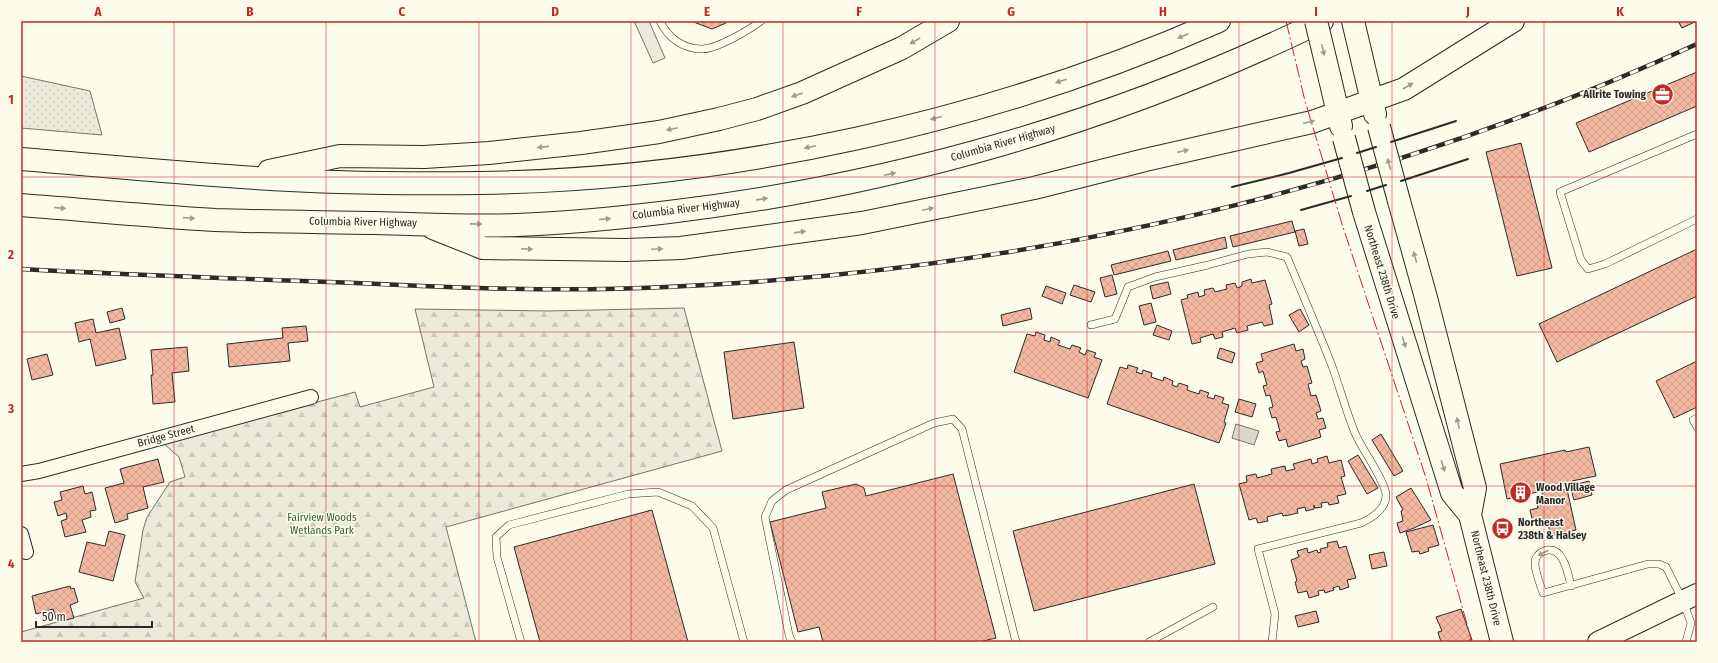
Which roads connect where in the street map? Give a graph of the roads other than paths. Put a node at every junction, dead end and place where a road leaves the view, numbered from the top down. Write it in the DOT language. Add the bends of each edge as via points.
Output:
graph roads {
  1 [pos="660,21"];
  2 [pos="761,21"];
  3 [pos="948,21"];
  4 [pos="1219,21"];
  5 [pos="1316,21"];
  6 [pos="1322,21"];
  7 [pos="1353,21"];
  8 [pos="1513,21"];
  9 [pos="1372,100"];
  10 [pos="1338,113"];
  11 [pos="1697,134"];
  12 [pos="21,158"];
  13 [pos="241,177"];
  14 [pos="21,205"];
  15 [pos="1697,219"];
  16 [pos="423,224"];
  17 [pos="1091,325"];
  18 [pos="311,397"];
  19 [pos="1697,418"];
  20 [pos="1697,427"];
  21 [pos="21,474"];
  22 [pos="1470,515"];
  23 [pos="21,534"];
  24 [pos="26,552"];
  25 [pos="1571,586"];
  26 [pos="1690,598"];
  27 [pos="1213,607"];
  28 [pos="521,642"];
  29 [pos="744,642"];
  30 [pos="792,642"];
  31 [pos="1016,642"];
  32 [pos="1149,642"];
  33 [pos="1272,642"];
  34 [pos="1502,642"];
  35 [pos="1598,642"];
  36 [pos="1686,642"];
  1 -- 2 [label="lane" via="670,36 681,45 702,49 748,31"];
  3 -- 13 [label="highway, one-way" via="902,48 802,93 757,109 659,132 489,153 424,157 340,156"];
  4 -- 13 [label="highway, one-way" via="1117,62 1011,97 902,127 771,154 646,172 506,182 376,182"];
  5 -- 10 [label="highway, Northeast 238th Drive, one-way, bridge"];
  16 -- 6 [label="highway, Columbia River Highway, one-way" via="515,225 608,218 770,198 874,177 978,152 1081,120 1182,83"];
  7 -- 9 [label="highway, Northeast 238th Drive"];
  9 -- 8 [label="highway, one-way" via="1404,89"];
  9 -- 10 [label="highway"];
  22 -- 9 [label="highway, Northeast 238th Drive, one-way, bridge" via="1475,488"];
  16 -- 10 [label="highway, one-way" via="482,248 626,250 689,247 862,223 1034,188 1312,122"];
  10 -- 22 [label="highway, Northeast 238th Drive, one-way, bridge" via="1364,212 1452,493"];
  11 -- 15 [label="lane" via="1560,192 1581,260 1588,269 1605,264"];
  12 -- 13 [label="highway"];
  14 -- 16 [label="highway, Columbia River Highway, one-way" via="216,220"];
  17 -- 33 [label="lane" via="1115,319 1128,286 1155,276 1248,254 1267,252 1287,257 1332,366 1355,433 1386,494 1384,503 1371,519 1258,549 1275,614"];
  18 -- 21 [label="street, Bridge Street"];
  19 -- 20 [label="lane" via="1693,420"];
  22 -- 34 [label="highway, Northeast 238th Drive"];
  23 -- 24 [label="street"];
  25 -- 25 [label="lane, one-way" via="1562,557 1556,551 1549,550 1536,556 1535,563 1543,593"];
  25 -- 26 [label="lane" via="1648,564 1659,564 1666,567"];
  26 -- 35 [label="street"];
  26 -- 36 [label="lane" via="1691,623"];
  27 -- 32 [label="lane"];
  28 -- 29 [label="lane" via="497,557 496,537 509,525 628,494 658,492 692,506 713,528"];
  30 -- 31 [label="lane" via="765,517 772,501 786,490 934,423 953,419 962,429"];
}
